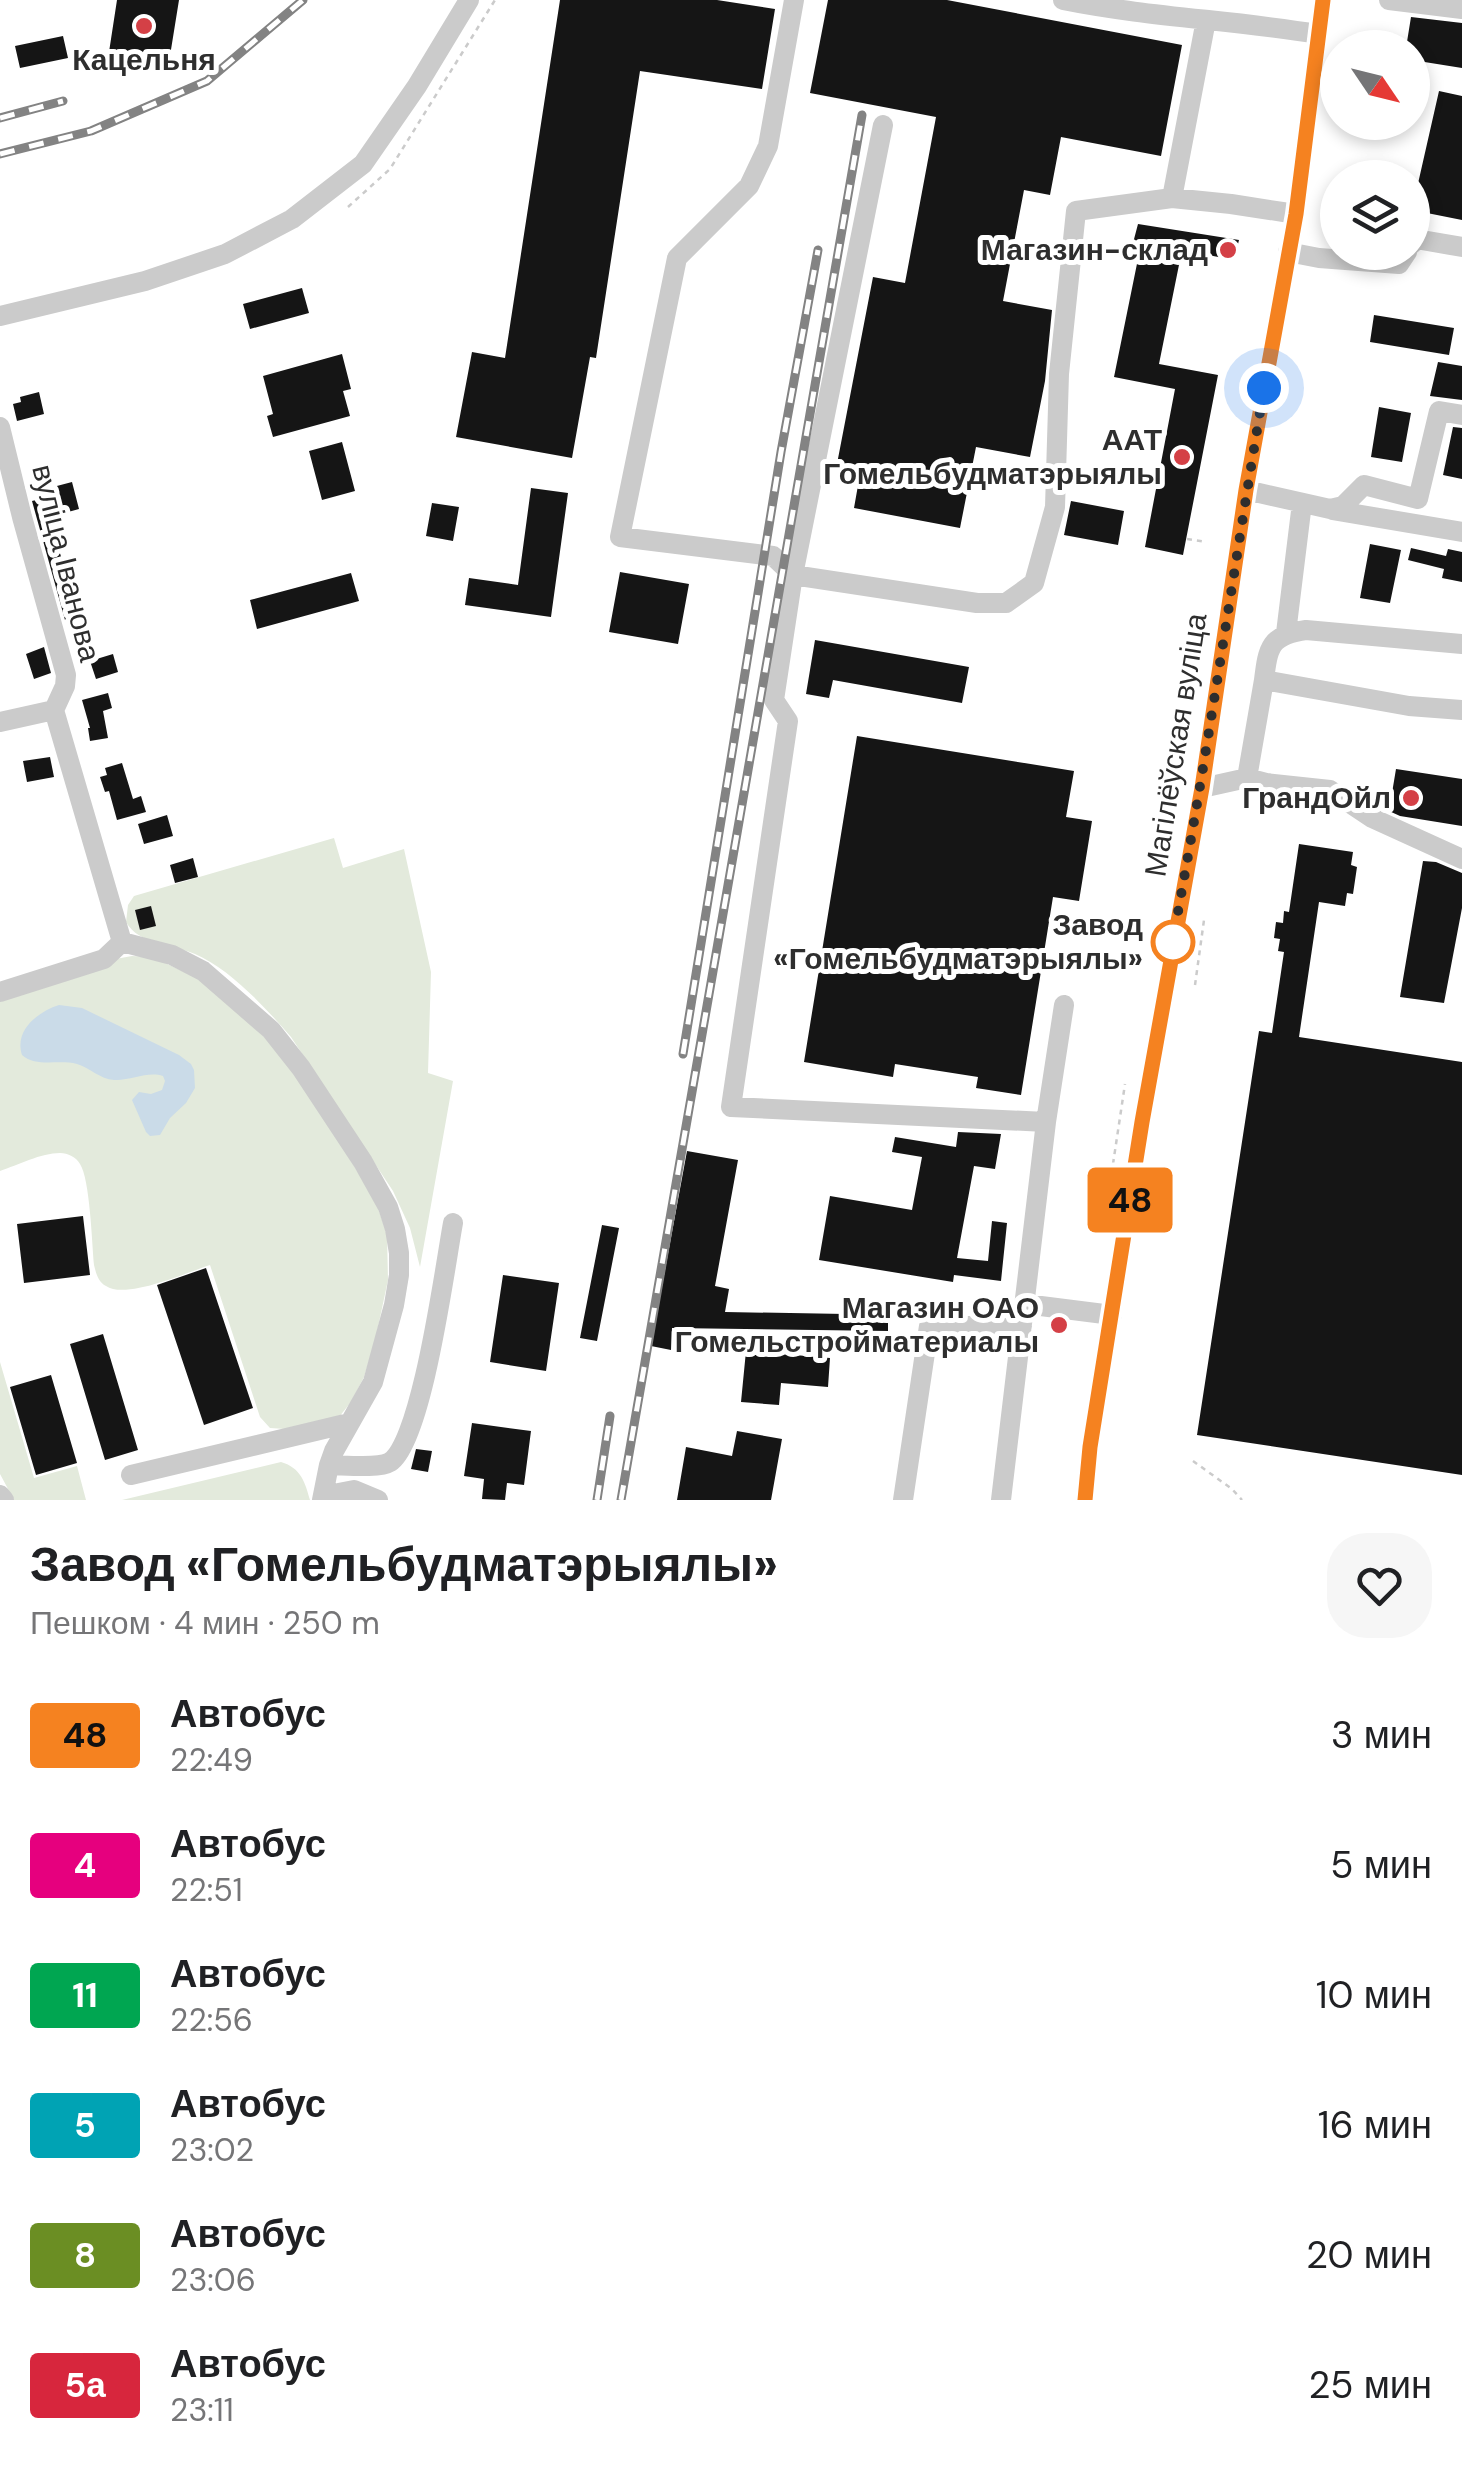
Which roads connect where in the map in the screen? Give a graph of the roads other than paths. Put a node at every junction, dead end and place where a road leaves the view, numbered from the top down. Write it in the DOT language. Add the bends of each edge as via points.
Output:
graph roads {
  1 [pos="469,0"];
  2 [pos="794,0"];
  3 [pos="1063,0"];
  4 [pos="1323,0"];
  5 [pos="1389,0"];
  6 [pos="1462,8"];
  7 [pos="1206,20"];
  8 [pos="1318,34"];
  9 [pos="883,125"];
  10 [pos="1172,198"];
  11 [pos="1296,214"];
  12 [pos="1430,241"];
  13 [pos="1462,247"];
  14 [pos="1288,252"];
  15 [pos="1320,258"];
  16 [pos="0,316"];
  17 [pos="1462,415"];
  18 [pos="0,427"];
  19 [pos="1246,490"];
  20 [pos="1302,503"];
  21 [pos="1330,510"];
  22 [pos="1462,532"];
  23 [pos="793,575"];
  24 [pos="1286,633"];
  25 [pos="1462,644"];
  26 [pos="1264,680"];
  27 [pos="54,710"];
  28 [pos="1462,710"];
  29 [pos="0,722"];
  30 [pos="1246,778"];
  31 [pos="1202,788"];
  32 [pos="1462,859"];
  33 [pos="122,942"];
  34 [pos="0,992"];
  35 [pos="1064,1005"];
  36 [pos="1046,1122"];
  37 [pos="453,1223"];
  38 [pos="1025,1304"];
  39 [pos="1112,1314"];
  40 [pos="1022,1326"];
  41 [pos="349,1424"];
  42 [pos="328,1466"];
  43 [pos="131,1475"];
  44 [pos="323,1498"];
  45 [pos="378,1500"];
  46 [pos="903,1500"];
  47 [pos="1001,1500"];
  48 [pos="1084,1500"];
  1 -- 16 [label="street" via="363,164 292,219 225,254 145,281"];
  2 -- 23 [label="street" via="768,146 750,186 677,258 620,538 774,556"];
  3 -- 7 [label="street"];
  4 -- 8 [label="street, Магілёўская вуліца"];
  5 -- 6 [label="street"];
  7 -- 8 [label="street"];
  7 -- 10 [label="street"];
  8 -- 11 [label="street, Магілёўская вуліца"];
  9 -- 23 [label="street"];
  10 -- 11 [label="street"];
  10 -- 23 [label="street" via="1076,211 1058,374 1055,507 1034,583 1006,603 977,603"];
  11 -- 14 [label="street, Магілёўская вуліца"];
  12 -- 13 [label="street"];
  14 -- 15 [label="street"];
  14 -- 19 [label="street, Магілёўская вуліца"];
  17 -- 21 [label="street" via="1439,411 1418,500 1364,485"];
  18 -- 27 [label="street, вуліца Іванова" via="66,674"];
  19 -- 20 [label="street"];
  19 -- 31 [label="street, Магілёўская вуліца"];
  20 -- 21 [label="street"];
  20 -- 24 [label="street"];
  21 -- 22 [label="street"];
  23 -- 36 [label="street" via="774,700 788,721 731,1107"];
  24 -- 25 [label="street"];
  24 -- 26 [label="street" via="1274,640"];
  26 -- 28 [label="street"];
  26 -- 30 [label="street"];
  27 -- 29 [label="street"];
  27 -- 33 [label="street, вуліца Іванова"];
  30 -- 31 [label="street"];
  30 -- 32 [label="street" via="1330,790 1372,818"];
  31 -- 39 [label="street, Магілёўская вуліца"];
  33 -- 34 [label="street" via="104,959"];
  33 -- 41 [label="street" via="172,954 204,971 253,1013 286,1048 388,1206 399,1253 394,1305 373,1382"];
  35 -- 36 [label="street"];
  36 -- 38 [label="street"];
  37 -- 42 [label="street" via="419,1406 398,1456 386,1465"];
  38 -- 39 [label="street"];
  38 -- 40 [label="street"];
  39 -- 48 [label="street, Магілёўская вуліца"];
  40 -- 46 [label="street" via="929,1326"];
  40 -- 47 [label="street"];
  41 -- 42 [label="street"];
  41 -- 43 [label="street"];
  42 -- 44 [label="street"];
  44 -- 45 [label="street" via="354,1490"];
}
